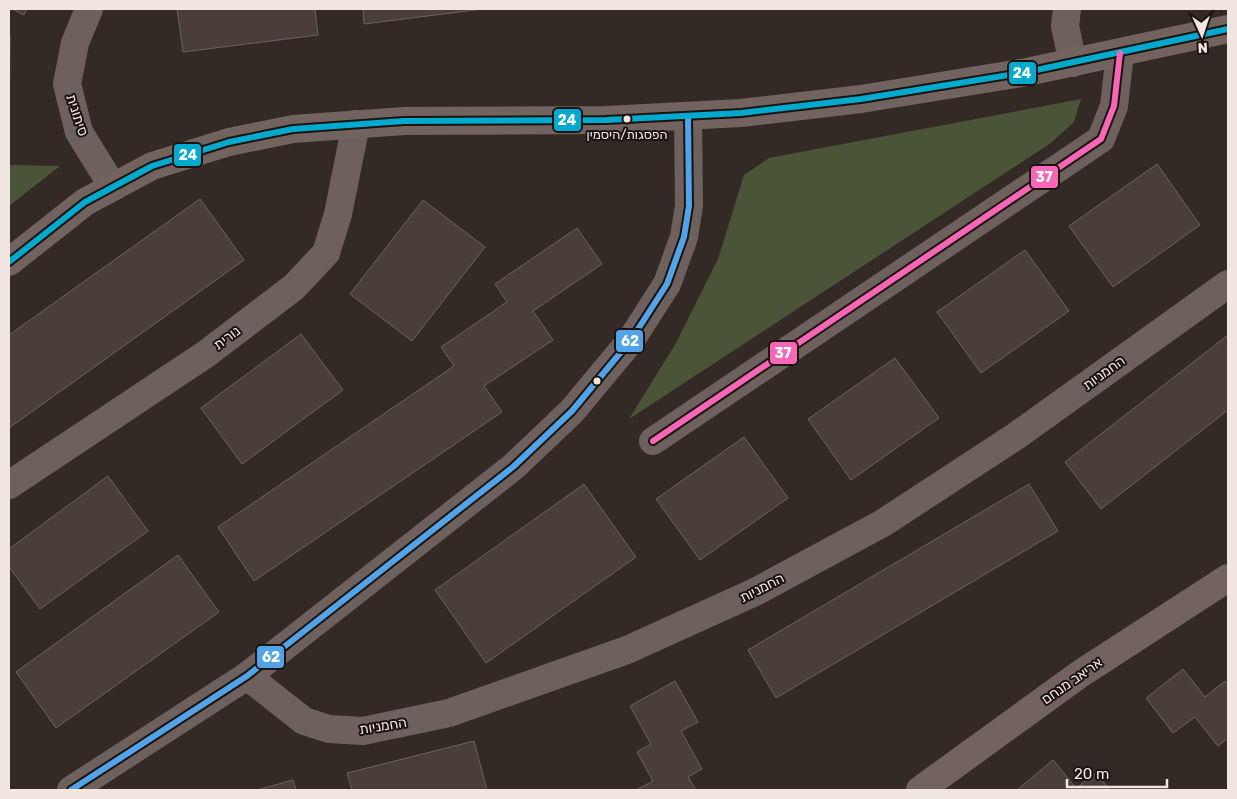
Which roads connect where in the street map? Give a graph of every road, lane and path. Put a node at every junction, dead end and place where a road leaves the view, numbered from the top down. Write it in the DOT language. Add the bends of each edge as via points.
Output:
graph roads {
  1 [pos="89,9"];
  2 [pos="1067,9"];
  3 [pos="1228,29"];
  4 [pos="1120,53"];
  5 [pos="1073,63"];
  6 [pos="688,116"];
  7 [pos="356,124"];
  8 [pos="113,187"];
  9 [pos="9,262"];
  10 [pos="1228,284"];
  11 [pos="652,442"];
  12 [pos="9,485"];
  13 [pos="1228,578"];
  14 [pos="247,676"];
  15 [pos="70,790"];
  16 [pos="920,790"];
  1 -- 8 [label="street, סיתונית" via="75,43 67,84 80,132"];
  2 -- 5 [label="street" via="1065,26"];
  3 -- 4 [label="street"];
  4 -- 5 [label="street"];
  4 -- 11 [label="street" via="1114,106 1101,139"];
  5 -- 6 [label="street" via="861,99"];
  6 -- 7 [label="street"];
  6 -- 14 [label="street" via="689,206 684,237 667,284 631,340 572,411 513,467"];
  7 -- 8 [label="street" via="293,129 229,142 152,166"];
  7 -- 12 [label="street, נורית" via="338,214 326,253 294,287 206,354"];
  8 -- 9 [label="street" via="85,202"];
  10 -- 14 [label="street, החמניות" via="1016,436 883,523 755,592 627,650 449,713 363,731 328,729 304,721"];
  13 -- 16 [label="street, אריאב מנחם" via="1080,674"];
  14 -- 15 [label="street"];
}
